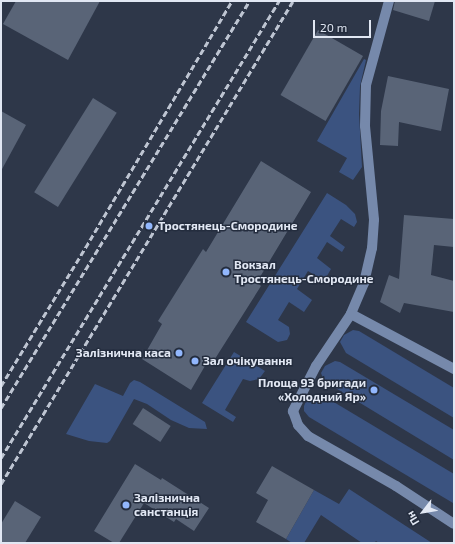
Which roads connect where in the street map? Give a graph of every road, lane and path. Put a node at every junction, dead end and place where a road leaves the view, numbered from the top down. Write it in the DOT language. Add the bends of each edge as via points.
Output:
graph roads {
  1 [pos="390,1"];
  2 [pos="351,314"];
  3 [pos="454,370"];
  4 [pos="454,524"];
  1 -- 2 [label="street" via="366,85 365,126 374,220 372,248 364,283"];
  2 -- 3 [label="street"];
  2 -- 4 [label="street" via="316,366 293,411 298,425 308,436 396,486"];
}
